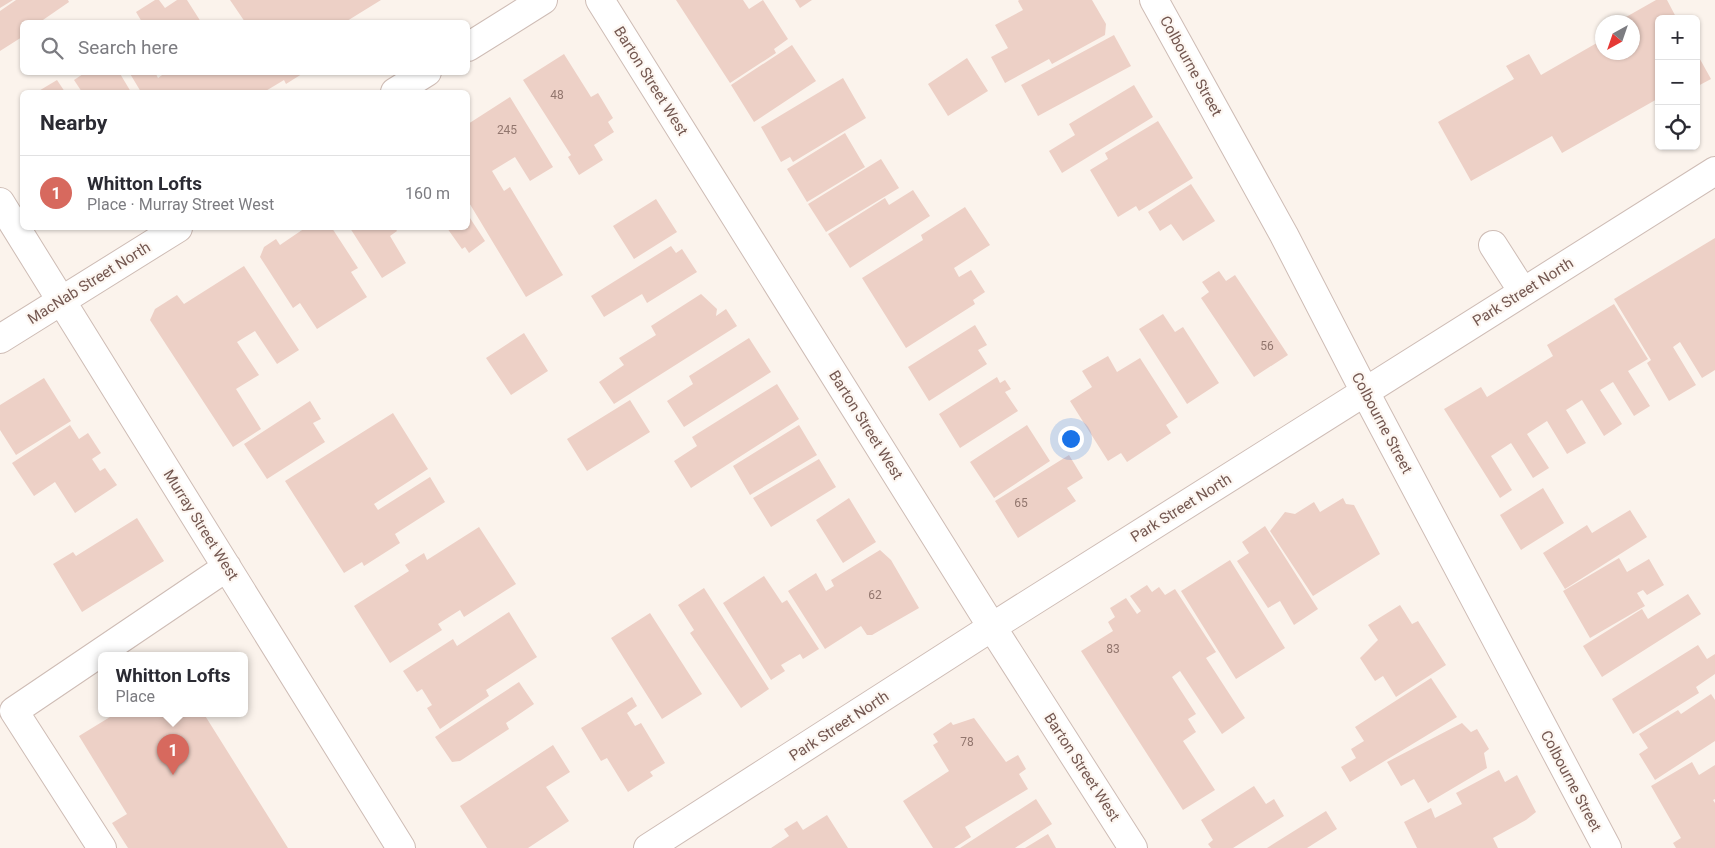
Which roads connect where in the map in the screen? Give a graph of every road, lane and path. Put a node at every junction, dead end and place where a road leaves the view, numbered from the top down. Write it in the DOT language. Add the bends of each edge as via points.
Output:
graph roads {
  1 [pos="543,0"];
  2 [pos="600,0"];
  3 [pos="1154,0"];
  4 [pos="470,46"];
  5 [pos="422,75"];
  6 [pos="398,90"];
  7 [pos="1715,171"];
  8 [pos="0,202"];
  9 [pos="175,230"];
  10 [pos="1493,245"];
  11 [pos="1524,292"];
  12 [pos="61,300"];
  13 [pos="0,339"];
  14 [pos="1365,392"];
  15 [pos="227,567"];
  16 [pos="992,627"];
  17 [pos="101,652"];
  18 [pos="98,654"];
  19 [pos="395,846"];
  20 [pos="102,848"];
  21 [pos="648,848"];
  22 [pos="1133,848"];
  23 [pos="1607,848"];
  1 -- 4 [label="street"];
  2 -- 16 [label="street, Barton Street West"];
  3 -- 14 [label="street, Colbourne Street" via="1284,235"];
  5 -- 6 [label="street"];
  7 -- 11 [label="street, Park Street North"];
  8 -- 12 [label="street, Murray Street West"];
  9 -- 12 [label="street, MacNab Street North"];
  10 -- 11 [label="street"];
  11 -- 14 [label="street, Park Street North"];
  12 -- 13 [label="street, MacNab Street North"];
  12 -- 15 [label="street, Murray Street West"];
  14 -- 16 [label="street, Park Street North"];
  14 -- 23 [label="street, Colbourne Street"];
  15 -- 17 [label="street"];
  15 -- 19 [label="street, Murray Street West"];
  16 -- 21 [label="street, Park Street North"];
  16 -- 22 [label="street, Barton Street West"];
  18 -- 20 [label="street" via="14,711"];
}
